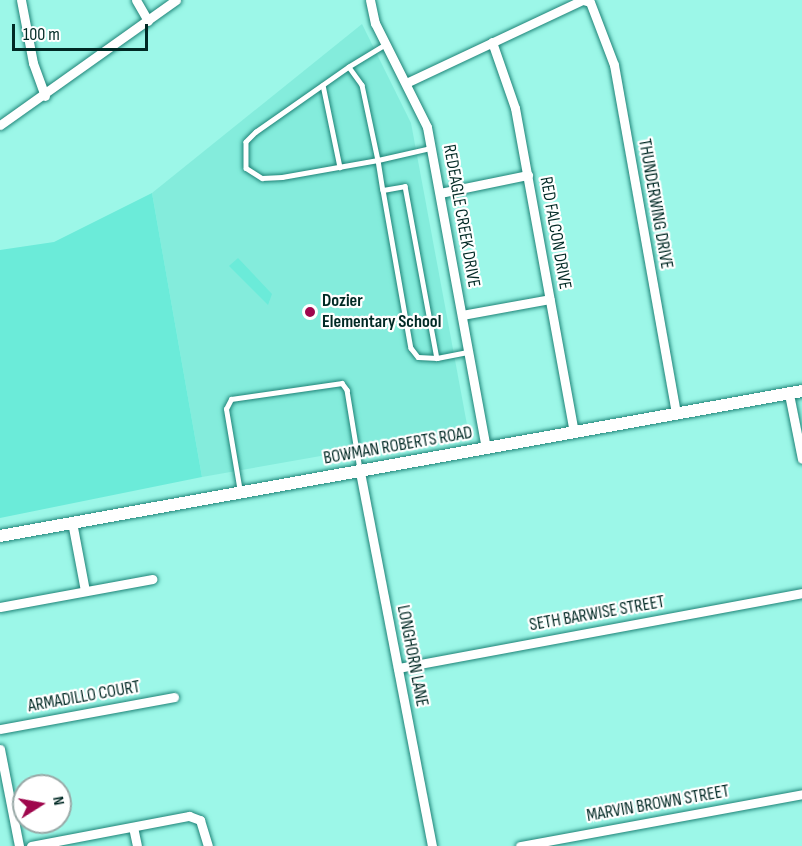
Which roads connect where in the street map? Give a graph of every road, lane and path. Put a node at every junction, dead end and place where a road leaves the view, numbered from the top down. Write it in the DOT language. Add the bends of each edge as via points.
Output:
graph roads {
  1 [pos="21,0"];
  2 [pos="136,0"];
  3 [pos="176,0"];
  4 [pos="370,0"];
  5 [pos="585,1"];
  6 [pos="148,21"];
  7 [pos="492,42"];
  8 [pos="386,45"];
  9 [pos="349,67"];
  10 [pos="406,83"];
  11 [pos="323,85"];
  12 [pos="45,96"];
  13 [pos="0,125"];
  14 [pos="432,148"];
  15 [pos="378,160"];
  16 [pos="340,167"];
  17 [pos="528,176"];
  18 [pos="383,190"];
  19 [pos="440,193"];
  20 [pos="550,299"];
  21 [pos="462,315"];
  22 [pos="468,352"];
  23 [pos="437,358"];
  24 [pos="802,392"];
  25 [pos="789,394"];
  26 [pos="676,414"];
  27 [pos="574,433"];
  28 [pos="486,448"];
  29 [pos="802,459"];
  30 [pos="360,472"];
  31 [pos="240,493"];
  32 [pos="72,522"];
  33 [pos="0,536"];
  34 [pos="152,579"];
  35 [pos="85,591"];
  36 [pos="802,593"];
  37 [pos="0,607"];
  38 [pos="398,668"];
  39 [pos="174,697"];
  40 [pos="0,729"];
  41 [pos="0,749"];
  42 [pos="802,794"];
  43 [pos="133,827"];
  44 [pos="19,846"];
  45 [pos="31,846"];
  46 [pos="137,846"];
  47 [pos="207,846"];
  48 [pos="432,846"];
  49 [pos="520,846"];
  1 -- 12 [label="street" via="33,63"];
  2 -- 6 [label="street"];
  3 -- 6 [label="street"];
  4 -- 8 [label="street, REDEAGLE CREEK DRIVE"];
  5 -- 7 [label="street"];
  5 -- 26 [label="street, THUNDERWING DRIVE" via="614,65"];
  6 -- 12 [label="street"];
  7 -- 10 [label="street"];
  7 -- 17 [label="street, RED FALCON DRIVE" via="512,90"];
  8 -- 9 [label="lane"];
  8 -- 10 [label="street, REDEAGLE CREEK DRIVE"];
  9 -- 11 [label="lane"];
  9 -- 15 [label="lane" via="362,85"];
  10 -- 14 [label="street, REDEAGLE CREEK DRIVE" via="420,107"];
  11 -- 16 [label="lane"];
  11 -- 16 [label="lane" via="246,142 246,168 262,178"];
  12 -- 13 [label="street"];
  14 -- 15 [label="lane"];
  14 -- 19 [label="street, REDEAGLE CREEK DRIVE"];
  15 -- 16 [label="lane"];
  15 -- 18 [label="lane"];
  17 -- 19 [label="street"];
  17 -- 20 [label="street, RED FALCON DRIVE"];
  18 -- 23 [label="lane" via="411,348 418,357"];
  18 -- 23 [label="lane" via="405,186"];
  19 -- 21 [label="street, REDEAGLE CREEK DRIVE"];
  20 -- 21 [label="street"];
  20 -- 27 [label="street, RED FALCON DRIVE"];
  21 -- 22 [label="street, REDEAGLE CREEK DRIVE"];
  22 -- 23 [label="lane"];
  22 -- 28 [label="street, REDEAGLE CREEK DRIVE"];
  24 -- 25 [label="street, BOWMAN ROBERTS ROAD"];
  25 -- 26 [label="street, BOWMAN ROBERTS ROAD"];
  25 -- 29 [label="street"];
  26 -- 27 [label="street, BOWMAN ROBERTS ROAD"];
  27 -- 28 [label="street, BOWMAN ROBERTS ROAD"];
  28 -- 30 [label="street, BOWMAN ROBERTS ROAD"];
  30 -- 31 [label="street, BOWMAN ROBERTS ROAD"];
  30 -- 31 [label="lane" via="347,390 342,383 228,400"];
  30 -- 38 [label="street, LONGHORN LANE"];
  31 -- 32 [label="street, BOWMAN ROBERTS ROAD"];
  32 -- 33 [label="street, BOWMAN ROBERTS ROAD"];
  32 -- 35 [label="street"];
  34 -- 35 [label="street"];
  35 -- 37 [label="street"];
  36 -- 38 [label="street, SETH BARWISE STREET"];
  38 -- 48 [label="street, LONGHORN LANE"];
  39 -- 40 [label="street, ARMADILLO COURT"];
  41 -- 44 [label="street"];
  42 -- 49 [label="street, MARVIN BROWN STREET"];
  43 -- 45 [label="street"];
  43 -- 46 [label="street"];
  43 -- 47 [label="street" via="194,816 203,825"];
}
